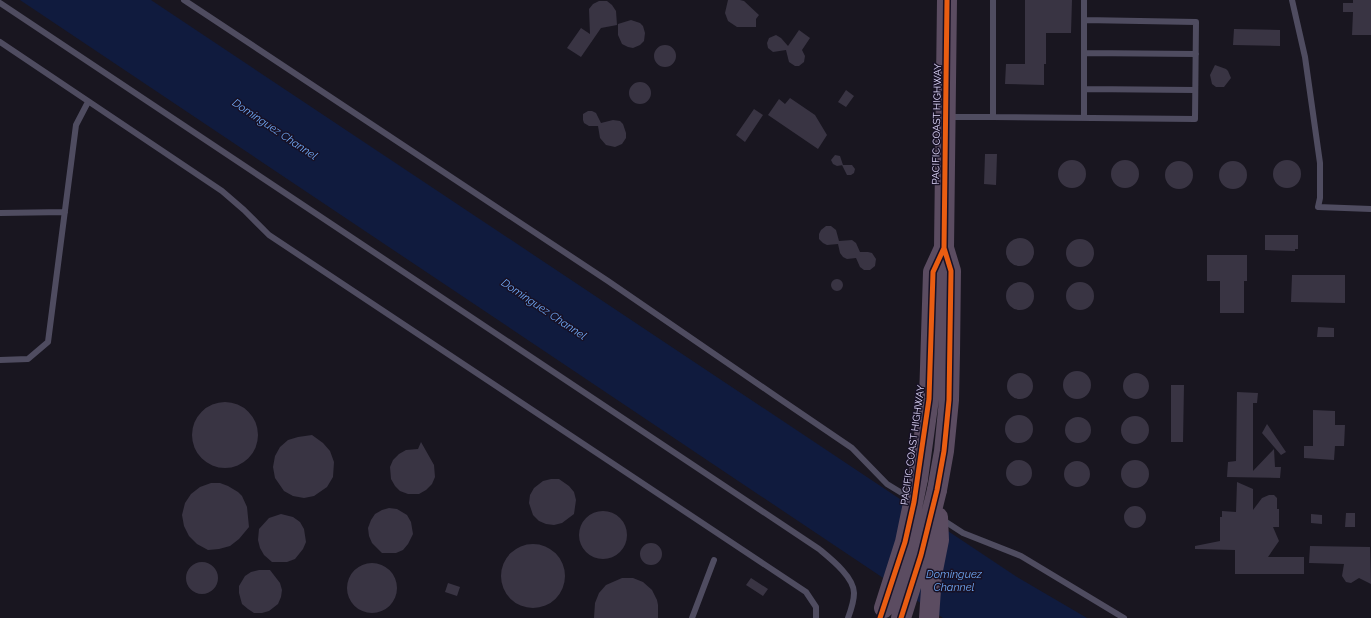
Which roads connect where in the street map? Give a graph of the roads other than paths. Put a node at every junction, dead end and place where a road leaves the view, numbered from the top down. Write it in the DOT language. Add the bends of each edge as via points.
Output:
graph roads {
  1 [pos="184,0"];
  2 [pos="946,0"];
  3 [pos="993,0"];
  4 [pos="1084,0"];
  5 [pos="1292,0"];
  6 [pos="0,3"];
  7 [pos="1084,20"];
  8 [pos="0,42"];
  9 [pos="1084,53"];
  10 [pos="1196,54"];
  11 [pos="1084,89"];
  12 [pos="1195,90"];
  13 [pos="88,102"];
  14 [pos="945,117"];
  15 [pos="993,117"];
  16 [pos="1084,118"];
  17 [pos="1371,209"];
  18 [pos="65,212"];
  19 [pos="0,213"];
  20 [pos="941,353"];
  21 [pos="0,360"];
  22 [pos="937,490"];
  23 [pos="919,504"];
  24 [pos="925,508"];
  25 [pos="714,560"];
  26 [pos="882,613"];
  27 [pos="692,618"];
  28 [pos="816,618"];
  29 [pos="848,618"];
  30 [pos="901,618"];
  31 [pos="929,618"];
  32 [pos="1124,618"];
  1 -- 23 [label="lane" via="777,396 852,448 887,484"];
  2 -- 14 [label="highway, PACIFIC COAST HIGHWAY"];
  3 -- 15 [label="lane"];
  4 -- 7 [label="lane"];
  5 -- 17 [label="lane" via="1305,57 1320,163 1318,207"];
  6 -- 29 [label="lane" via="819,550 847,576 853,586 854,598"];
  7 -- 9 [label="lane"];
  7 -- 10 [label="lane" via="1196,22"];
  8 -- 13 [label="lane"];
  9 -- 10 [label="lane"];
  9 -- 11 [label="lane"];
  10 -- 12 [label="lane"];
  11 -- 12 [label="lane"];
  11 -- 16 [label="lane"];
  12 -- 16 [label="lane" via="1195,119"];
  13 -- 18 [label="lane" via="76,125"];
  13 -- 28 [label="lane" via="222,191 269,235 806,592 816,607"];
  14 -- 15 [label="lane"];
  14 -- 20 [label="highway, PACIFIC COAST HIGHWAY" via="944,248 951,272 942,325"];
  15 -- 16 [label="lane"];
  18 -- 19 [label="lane"];
  18 -- 21 [label="lane" via="48,342 28,359"];
  20 -- 22 [label="highway, PACIFIC COAST HIGHWAY" via="949,400"];
  20 -- 26 [label="highway, PACIFIC COAST HIGHWAY, bridge" via="930,399 905,542"];
  22 -- 30 [label="highway, PACIFIC COAST HIGHWAY, bridge" via="921,555"];
  22 -- 31 [label="highway, bridge" via="939,540 932,575"];
  24 -- 32 [label="lane" via="963,533 1021,556"];
  25 -- 27 [label="lane"];
}
